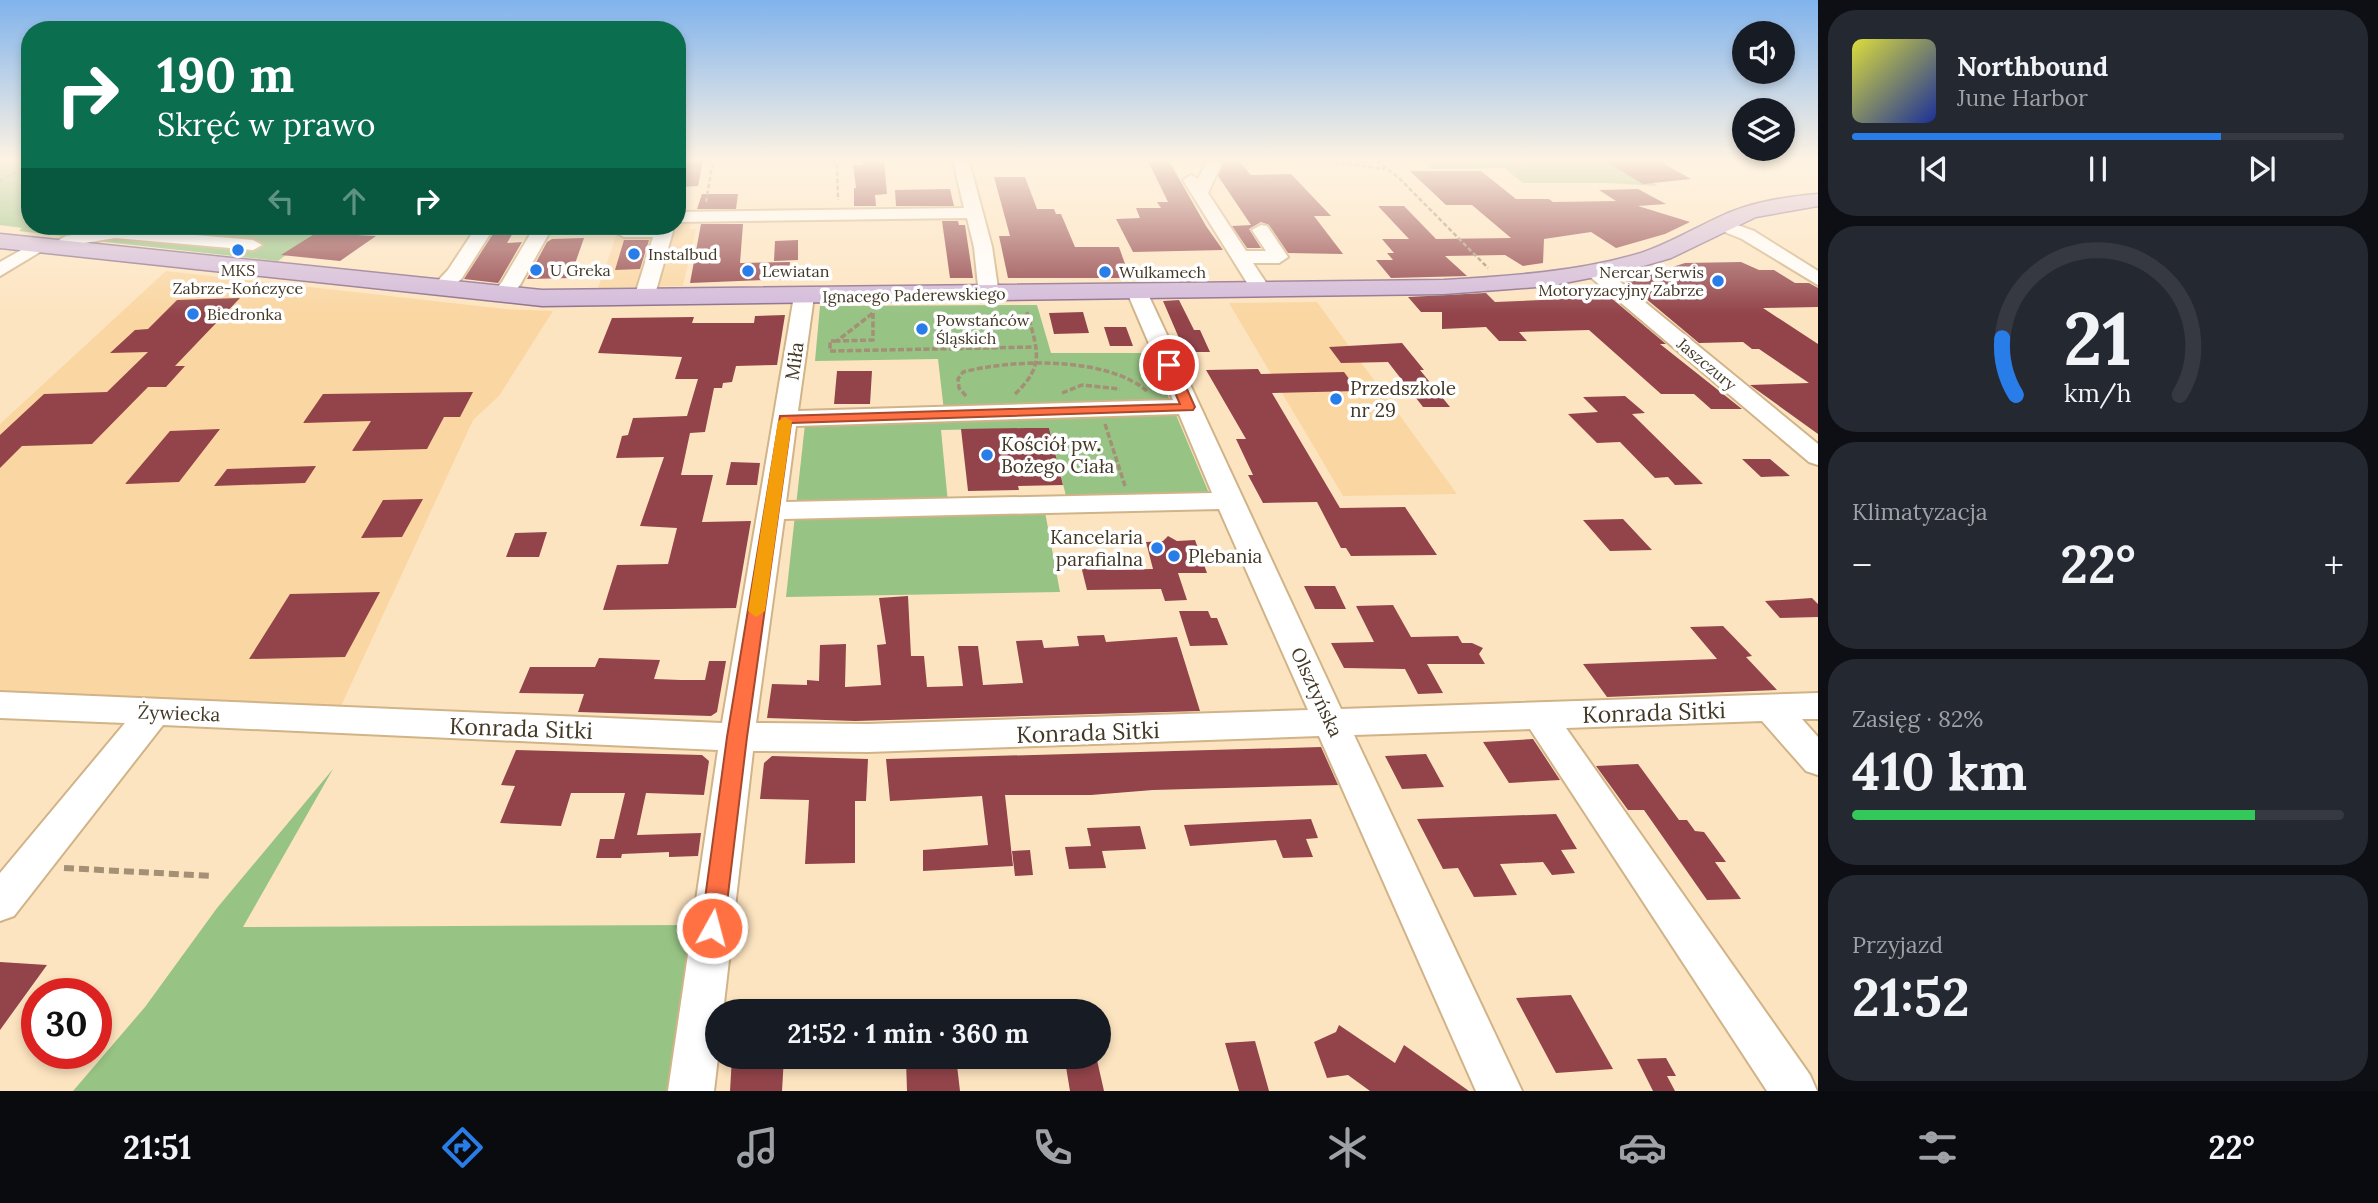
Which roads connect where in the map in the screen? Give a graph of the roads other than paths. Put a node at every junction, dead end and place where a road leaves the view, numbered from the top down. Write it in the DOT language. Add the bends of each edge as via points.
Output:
graph roads {
  1 [pos="1212,212"];
  2 [pos="1754,212"];
  3 [pos="975,213"];
  4 [pos="686,217"];
  5 [pos="1721,225"];
  6 [pos="1261,230"];
  7 [pos="70,235"];
  8 [pos="104,235"];
  9 [pos="138,235"];
  10 [pos="480,235"];
  11 [pos="538,235"];
  12 [pos="663,235"];
  13 [pos="0,241"];
  14 [pos="54,244"];
  15 [pos="253,245"];
  16 [pos="1241,257"];
  17 [pos="0,270"];
  18 [pos="1595,271"];
  19 [pos="1818,278"];
  20 [pos="440,289"];
  21 [pos="1261,290"];
  22 [pos="1137,292"];
  23 [pos="989,295"];
  24 [pos="500,296"];
  25 [pos="804,296"];
  26 [pos="644,298"];
  27 [pos="1188,407"];
  28 [pos="785,419"];
  29 [pos="1818,457"];
  30 [pos="1229,501"];
  31 [pos="771,511"];
  32 [pos="0,705"];
  33 [pos="1818,706"];
  34 [pos="1771,708"];
  35 [pos="154,712"];
  36 [pos="1539,716"];
  37 [pos="358,720"];
  38 [pos="1331,723"];
  39 [pos="737,737"];
  40 [pos="1818,761"];
  41 [pos="0,903"];
  42 [pos="691,1091"];
  43 [pos="1499,1091"];
  44 [pos="1794,1091"];
  1 -- 16 [label="street"];
  2 -- 5 [label="main road, Ignacego Paderewskiego"];
  3 -- 4 [label="street"];
  3 -- 23 [label="street"];
  5 -- 18 [label="main road, Ignacego Paderewskiego" via="1662,253"];
  5 -- 19 [label="street" via="1748,235"];
  6 -- 16 [label="street" via="1279,257"];
  7 -- 14 [label="street"];
  8 -- 14 [label="street"];
  9 -- 15 [label="street"];
  10 -- 20 [label="street"];
  11 -- 24 [label="street"];
  12 -- 26 [label="street"];
  13 -- 14 [label="main road, Ignacego Paderewskiego"];
  14 -- 17 [label="street"];
  14 -- 20 [label="main road, Ignacego Paderewskiego"];
  16 -- 21 [label="street"];
  18 -- 21 [label="main road, Ignacego Paderewskiego" via="1512,283"];
  18 -- 29 [label="street, Jaszczury"];
  20 -- 24 [label="main road, Ignacego Paderewskiego"];
  21 -- 22 [label="main road, Ignacego Paderewskiego"];
  22 -- 23 [label="main road, Ignacego Paderewskiego"];
  22 -- 27 [label="street, Olsztyńska"];
  23 -- 25 [label="main road, Ignacego Paderewskiego"];
  24 -- 26 [label="main road, Ignacego Paderewskiego"];
  25 -- 26 [label="main road, Ignacego Paderewskiego"];
  25 -- 28 [label="street, Miła"];
  27 -- 28 [label="street"];
  27 -- 30 [label="street, Olsztyńska"];
  28 -- 31 [label="street, Miła"];
  30 -- 31 [label="street"];
  30 -- 38 [label="street, Olsztyńska"];
  31 -- 39 [label="street, Miła"];
  32 -- 35 [label="street, Żywiecka"];
  33 -- 34 [label="street, Konrada Sitki"];
  34 -- 36 [label="street, Konrada Sitki"];
  34 -- 40 [label="street"];
  35 -- 37 [label="street, Żywiecka"];
  35 -- 41 [label="street"];
  36 -- 38 [label="street, Konrada Sitki"];
  36 -- 44 [label="street"];
  37 -- 39 [label="street, Konrada Sitki"];
  38 -- 39 [label="street, Konrada Sitki" via="976,736"];
  38 -- 43 [label="street, Olsztyńska"];
  39 -- 42 [label="street, Miła"];
}
